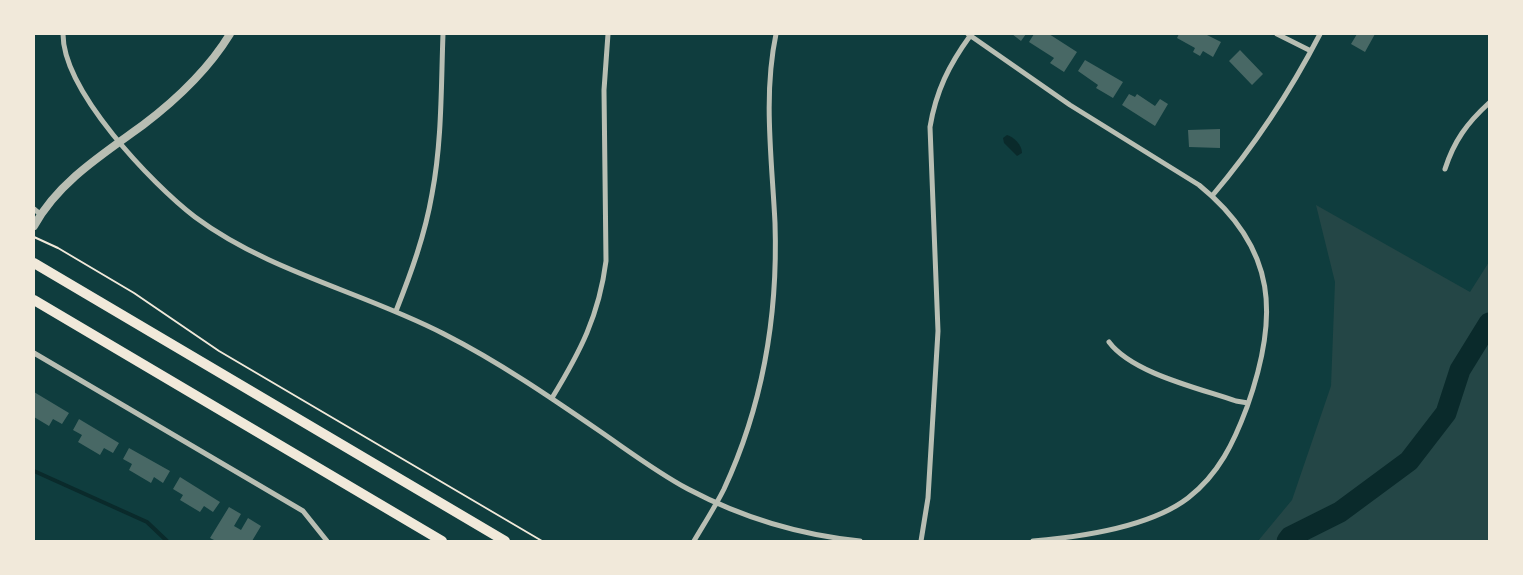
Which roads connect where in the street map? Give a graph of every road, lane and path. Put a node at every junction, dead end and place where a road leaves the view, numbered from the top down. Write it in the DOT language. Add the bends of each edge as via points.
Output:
graph roads {
  1 [pos="64,34"];
  2 [pos="230,34"];
  3 [pos="443,34"];
  4 [pos="608,34"];
  5 [pos="776,34"];
  6 [pos="1277,34"];
  7 [pos="1320,34"];
  8 [pos="969,35"];
  9 [pos="1311,51"];
  10 [pos="1489,103"];
  11 [pos="120,141"];
  12 [pos="1445,169"];
  13 [pos="1212,196"];
  14 [pos="37,212"];
  15 [pos="34,226"];
  16 [pos="34,236"];
  17 [pos="34,262"];
  18 [pos="34,300"];
  19 [pos="396,311"];
  20 [pos="1108,342"];
  21 [pos="34,353"];
  22 [pos="552,398"];
  23 [pos="1248,403"];
  24 [pos="716,502"];
  25 [pos="327,541"];
  26 [pos="442,541"];
  27 [pos="505,541"];
  28 [pos="542,541"];
  29 [pos="694,541"];
  30 [pos="860,541"];
  31 [pos="922,541"];
  32 [pos="1033,541"];
  1 -- 11 [label="street" via="74,74 95,110"];
  2 -- 11 [label="street" via="182,92"];
  3 -- 19 [label="street" via="433,193 423,235"];
  4 -- 22 [label="street" via="604,90 606,261 603,286 586,338"];
  5 -- 24 [label="street" via="770,86 774,302 756,400 739,451"];
  6 -- 9 [label="street"];
  7 -- 9 [label="street"];
  8 -- 13 [label="street" via="1070,105 1200,185"];
  8 -- 31 [label="street" via="941,83 930,127 938,331 928,498"];
  9 -- 13 [label="street" via="1274,116"];
  10 -- 12 [label="street" via="1464,128"];
  11 -- 14 [label="street" via="88,164"];
  11 -- 19 [label="street" via="164,190 195,217 226,237 278,263"];
  13 -- 23 [label="street" via="1227,210 1251,246 1265,288 1265,345"];
  14 -- 15 [label="street"];
  16 -- 28 [label="path" via="117,283 219,351"];
  17 -- 27 [label="main road"];
  18 -- 26 [label="main road"];
  19 -- 22 [label="street" via="490,359"];
  20 -- 23 [label="street" via="1117,353 1140,367"];
  21 -- 25 [label="street" via="303,512"];
  22 -- 24 [label="street" via="674,481"];
  23 -- 32 [label="street" via="1231,446 1216,470 1178,504 1145,520"];
  24 -- 29 [label="street"];
  24 -- 30 [label="street" via="795,530"];
}
